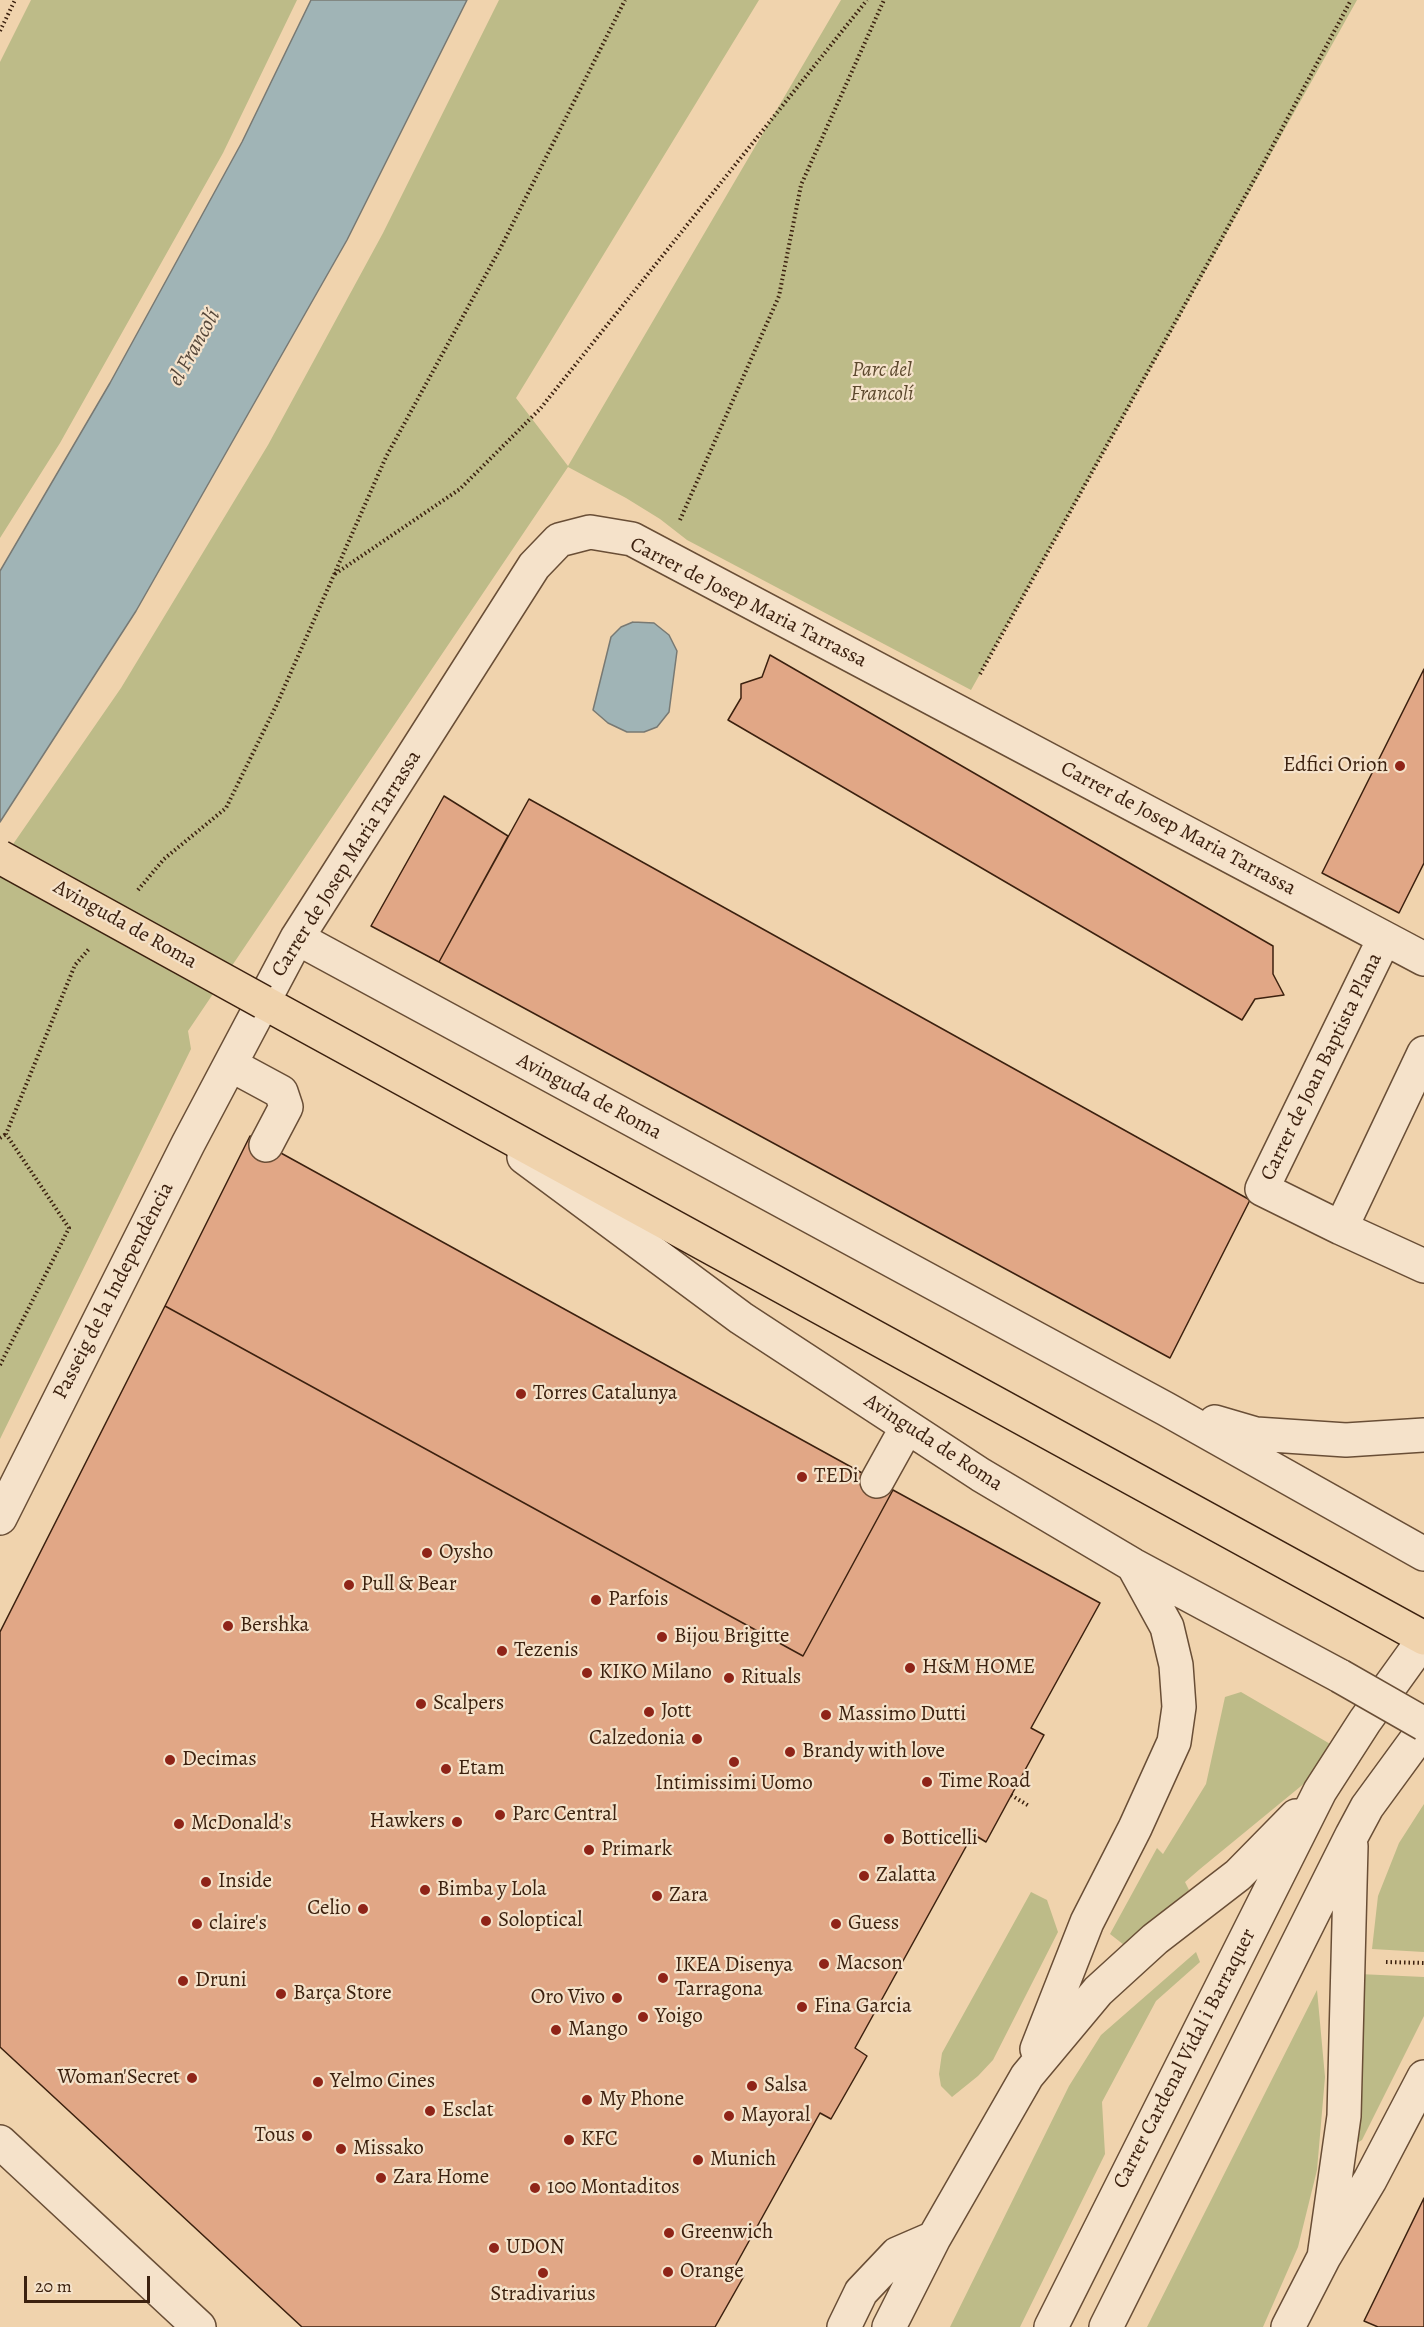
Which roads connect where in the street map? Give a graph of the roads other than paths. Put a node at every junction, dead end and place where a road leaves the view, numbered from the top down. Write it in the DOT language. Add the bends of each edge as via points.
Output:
graph roads {
  1 [pos="0,857"];
  2 [pos="297,938"];
  3 [pos="1384,939"];
  4 [pos="1424,959"];
  5 [pos="263,1002"];
  6 [pos="1424,1053"];
  7 [pos="231,1065"];
  8 [pos="470,1116"];
  9 [pos="266,1145"];
  10 [pos="1341,1228"];
  11 [pos="1424,1266"];
  12 [pos="1166,1409"];
  13 [pos="907,1427"];
  14 [pos="1424,1435"];
  15 [pos="877,1481"];
  16 [pos="0,1518"];
  17 [pos="1423,1554"];
  18 [pos="1133,1565"];
  19 [pos="1424,1639"];
  20 [pos="1424,1726"];
  21 [pos="1320,1791"];
  22 [pos="1352,1835"];
  23 [pos="1027,2076"];
  24 [pos="1424,2077"];
  25 [pos="0,2142"];
  26 [pos="934,2238"];
  27 [pos="1324,2257"];
  28 [pos="199,2327"];
  29 [pos="844,2327"];
  30 [pos="890,2327"];
  31 [pos="909,2327"];
  32 [pos="1051,2327"];
  33 [pos="1106,2327"];
  34 [pos="1288,2327"];
  1 -- 5 [label="main road, Avinguda de Roma, bridge"];
  2 -- 3 [label="street, Carrer de Josep Maria Tarrassa" via="534,566 559,540 590,532 633,539"];
  2 -- 5 [label="street, Carrer de Josep Maria Tarrassa"];
  2 -- 12 [label="street, Avinguda de Roma"];
  3 -- 4 [label="street, Carrer de Joan Baptista Plana"];
  3 -- 10 [label="street, Carrer de Joan Baptista Plana" via="1262,1189"];
  5 -- 7 [label="street, Carrer de Josep Maria Tarrassa"];
  5 -- 8 [label="main road, Avinguda de Roma"];
  6 -- 10 [label="street"];
  7 -- 9 [label="street" via="281,1092 286,1107"];
  7 -- 16 [label="street, Passeig de la Independència"];
  8 -- 13 [label="street, Avinguda de Roma" via="741,1318"];
  8 -- 19 [label="main road, Avinguda de Roma"];
  10 -- 11 [label="street, Carrer de Joan Baptista Plana"];
  12 -- 14 [label="street, Avinguda de Roma" via="1256,1434 1346,1440"];
  12 -- 17 [label="street, Avinguda de Roma"];
  13 -- 15 [label="street"];
  13 -- 18 [label="street, Avinguda de Roma"];
  18 -- 20 [label="street, Avinguda de Roma, bridge" via="1340,1676"];
  18 -- 23 [label="street, Carrer Cardenal Vidal i Barraquer" via="1167,1627 1176,1665 1179,1707 1174,1742 1087,1922"];
  19 -- 21 [label="street, Carrer Cardenal Vidal i Barraquer"];
  20 -- 22 [label="street"];
  21 -- 23 [label="street, Carrer Cardenal Vidal i Barraquer" via="1238,1875 1155,1939 1098,1991"];
  21 -- 32 [label="street, Carrer Cardenal Vidal i Barraquer"];
  22 -- 27 [label="street" via="1344,2116"];
  22 -- 33 [label="street"];
  23 -- 26 [label="street, Carrer Cardenal Vidal i Barraquer"];
  24 -- 27 [label="street"];
  25 -- 28 [label="street"];
  26 -- 29 [label="street" via="897,2254 861,2292"];
  26 -- 30 [label="street, Carrer Cardenal Vidal i Barraquer"];
  26 -- 31 [label="street, Carrer Cardenal Vidal i Barraquer"];
  27 -- 34 [label="street"];
}
